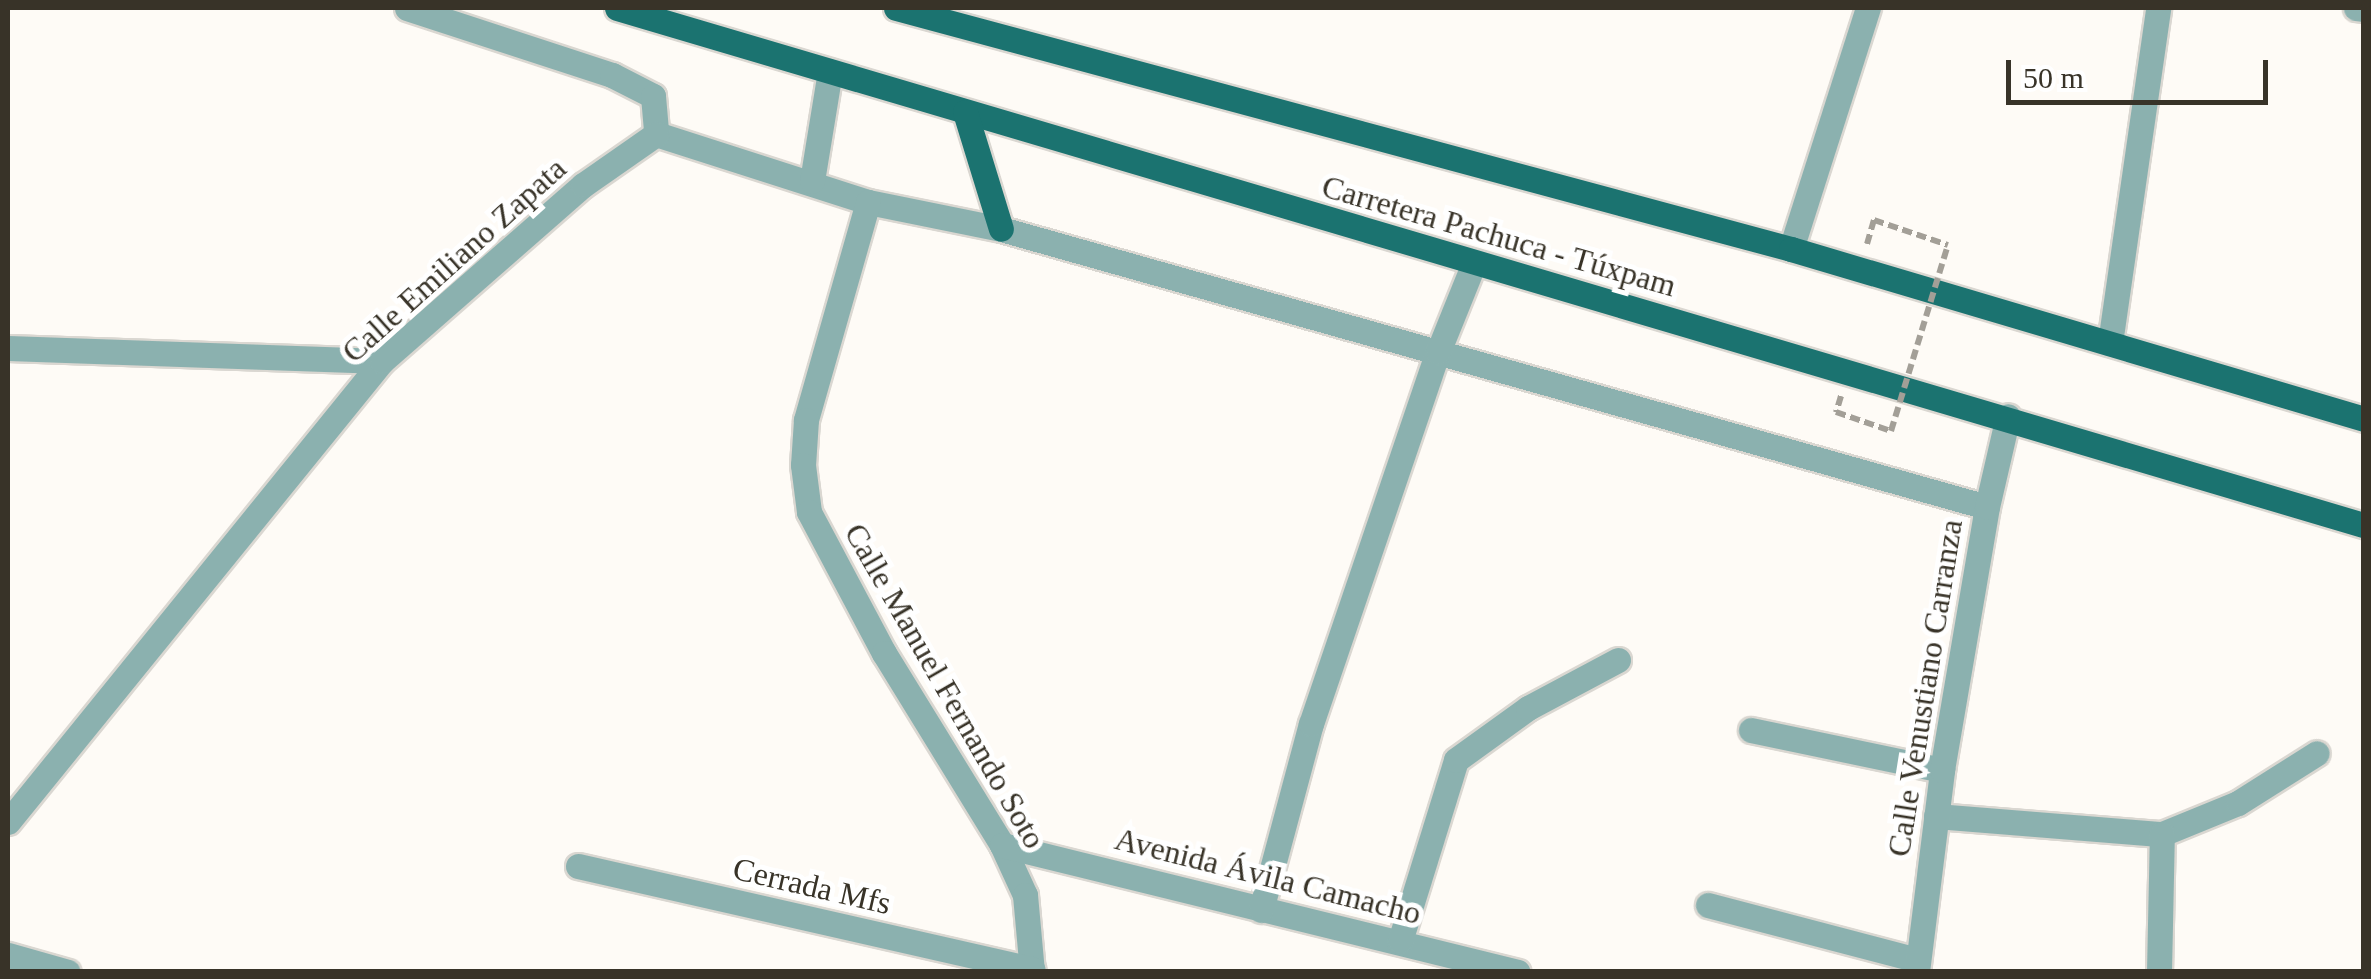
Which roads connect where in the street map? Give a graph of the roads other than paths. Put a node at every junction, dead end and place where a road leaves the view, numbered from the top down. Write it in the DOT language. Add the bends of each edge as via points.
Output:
graph roads {
  1 [pos="407,8"];
  2 [pos="617,8"];
  3 [pos="896,8"];
  4 [pos="1868,8"];
  5 [pos="2158,8"];
  6 [pos="830,71"];
  7 [pos="964,112"];
  8 [pos="656,134"];
  9 [pos="812,182"];
  10 [pos="868,202"];
  11 [pos="1001,229"];
  12 [pos="1792,249"];
  13 [pos="1474,263"];
  14 [pos="2110,342"];
  15 [pos="8,348"];
  16 [pos="1438,352"];
  17 [pos="382,360"];
  18 [pos="2008,416"];
  19 [pos="2364,419"];
  20 [pos="1987,506"];
  21 [pos="2364,525"];
  22 [pos="1618,660"];
  23 [pos="1751,730"];
  24 [pos="2317,754"];
  25 [pos="1942,770"];
  26 [pos="1936,816"];
  27 [pos="8,822"];
  28 [pos="2162,834"];
  29 [pos="1002,845"];
  30 [pos="578,866"];
  31 [pos="1708,905"];
  32 [pos="1262,910"];
  33 [pos="1400,941"];
  34 [pos="8,954"];
  35 [pos="1917,966"];
  36 [pos="1032,970"];
  37 [pos="68,972"];
  38 [pos="1518,972"];
  39 [pos="2159,972"];
  1 -- 8 [label="street" via="626,82 653,96"];
  2 -- 6 [label="main road, Carretera Pachuca - Túxpam"];
  3 -- 12 [label="main road, Carretera Pachuca - Túxpam"];
  4 -- 12 [label="street"];
  5 -- 14 [label="street"];
  6 -- 7 [label="main road, Carretera Pachuca - Túxpam"];
  6 -- 9 [label="street"];
  7 -- 11 [label="main road"];
  7 -- 13 [label="main road, Carretera Pachuca - Túxpam"];
  8 -- 9 [label="street"];
  8 -- 17 [label="street, Calle Emiliano Zapata" via="583,185"];
  9 -- 10 [label="street"];
  10 -- 11 [label="street"];
  10 -- 29 [label="street, Calle Manuel Fernando Soto" via="806,420 808,512"];
  11 -- 16 [label="street"];
  12 -- 14 [label="main road, Carretera Pachuca - Túxpam"];
  13 -- 16 [label="street"];
  13 -- 18 [label="main road, Carretera Pachuca - Túxpam"];
  14 -- 19 [label="main road, Carretera Pachuca - Túxpam"];
  15 -- 17 [label="street"];
  16 -- 20 [label="street"];
  16 -- 32 [label="street" via="1311,724"];
  17 -- 27 [label="street, Calle Emiliano Zapata"];
  18 -- 20 [label="street, Calle Venustiano Carranza"];
  18 -- 21 [label="main road, Carretera Pachuca - Túxpam"];
  20 -- 25 [label="street, Calle Venustiano Carranza"];
  22 -- 33 [label="street" via="1528,708 1456,760"];
  23 -- 25 [label="street"];
  24 -- 28 [label="street" via="2238,803"];
  25 -- 26 [label="street, Calle Venustiano Carranza"];
  26 -- 28 [label="street"];
  26 -- 35 [label="street, Calle Venustiano Carranza"];
  28 -- 39 [label="street"];
  29 -- 32 [label="street, Avenida Ávila Camacho"];
  29 -- 36 [label="street, Calle Manuel Fernando Soto" via="1026,896"];
  30 -- 36 [label="street, Cerrada Mfs"];
  31 -- 35 [label="street"];
  32 -- 33 [label="street, Avenida Ávila Camacho"];
  33 -- 38 [label="street, Avenida Ávila Camacho"];
  34 -- 37 [label="street"];
}
